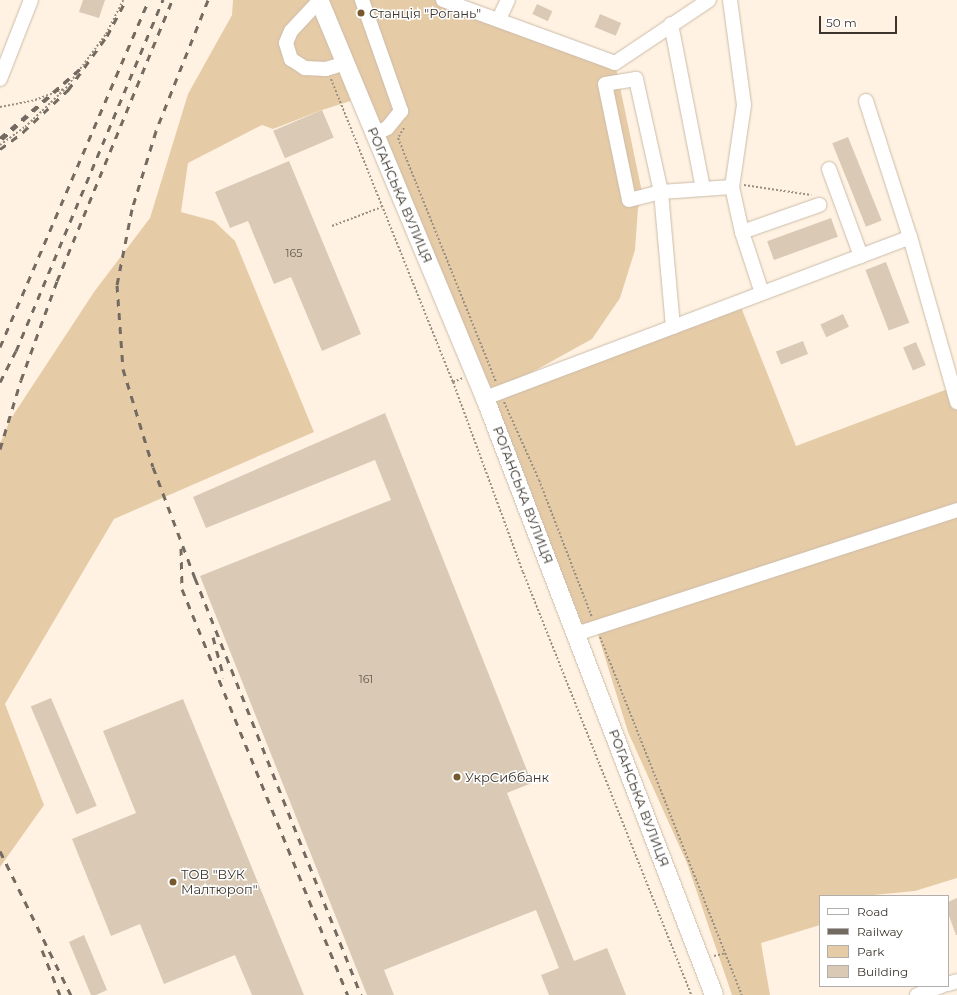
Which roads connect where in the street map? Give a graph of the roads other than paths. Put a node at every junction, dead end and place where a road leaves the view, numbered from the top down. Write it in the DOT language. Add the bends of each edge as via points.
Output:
graph roads {
  1 [pos="32,0"];
  2 [pos="362,0"];
  3 [pos="443,0"];
  4 [pos="508,0"];
  5 [pos="709,0"];
  6 [pos="730,0"];
  7 [pos="320,1"];
  8 [pos="499,19"];
  9 [pos="671,24"];
  10 [pos="346,63"];
  11 [pos="0,79"];
  12 [pos="866,101"];
  13 [pos="375,134"];
  14 [pos="829,169"];
  15 [pos="732,185"];
  16 [pos="703,189"];
  17 [pos="661,192"];
  18 [pos="818,200"];
  19 [pos="742,232"];
  20 [pos="910,237"];
  21 [pos="861,256"];
  22 [pos="762,293"];
  23 [pos="673,327"];
  24 [pos="492,395"];
  25 [pos="957,402"];
  26 [pos="957,510"];
  27 [pos="576,634"];
  28 [pos="939,987"];
  29 [pos="714,995"];
  30 [pos="918,995"];
  1 -- 11 [label="street"];
  2 -- 13 [label="street" via="401,111 387,128"];
  3 -- 8 [label="street"];
  4 -- 8 [label="street"];
  5 -- 9 [label="street"];
  6 -- 15 [label="street" via="744,105"];
  7 -- 10 [label="main road, РОГАНСЬКА ВУЛИЦЯ"];
  7 -- 10 [label="street" via="291,31 286,43 291,59 305,68 326,69"];
  8 -- 9 [label="street" via="615,63"];
  9 -- 16 [label="street"];
  10 -- 13 [label="main road, РОГАНСЬКА ВУЛИЦЯ"];
  12 -- 20 [label="street"];
  13 -- 24 [label="main road, РОГАНСЬКА ВУЛИЦЯ"];
  14 -- 21 [label="street"];
  15 -- 16 [label="street"];
  15 -- 19 [label="street"];
  16 -- 17 [label="street"];
  17 -- 17 [label="street" via="636,79 605,84 629,200"];
  17 -- 23 [label="street"];
  18 -- 19 [label="street"];
  19 -- 22 [label="street"];
  20 -- 21 [label="street"];
  20 -- 25 [label="street"];
  21 -- 22 [label="street"];
  22 -- 23 [label="street"];
  23 -- 24 [label="street"];
  24 -- 27 [label="main road, РОГАНСЬКА ВУЛИЦЯ"];
  26 -- 27 [label="street"];
  27 -- 29 [label="main road, РОГАНСЬКА ВУЛИЦЯ"];
  28 -- 30 [label="street"];
}
